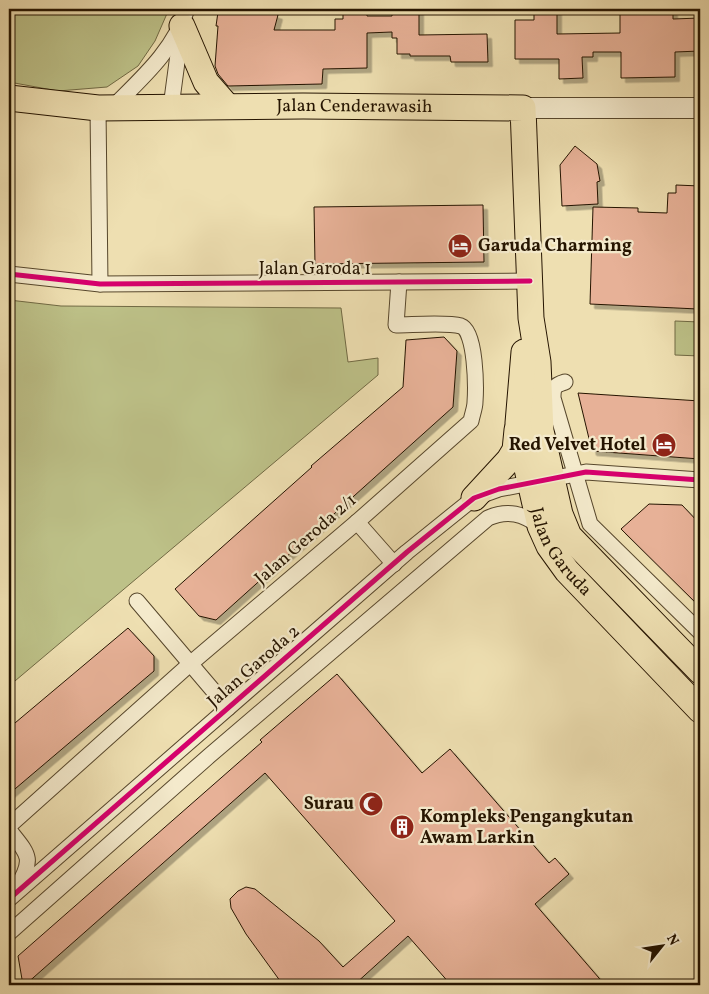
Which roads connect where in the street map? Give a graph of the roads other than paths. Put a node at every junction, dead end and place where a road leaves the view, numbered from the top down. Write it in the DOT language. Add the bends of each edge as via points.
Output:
graph roads {
  1 [pos="184,17"];
  2 [pos="9,98"];
  3 [pos="227,106"];
  4 [pos="106,107"];
  5 [pos="172,107"];
  6 [pos="523,108"];
  7 [pos="700,108"];
  8 [pos="9,274"];
  9 [pos="530,281"];
  10 [pos="399,282"];
  11 [pos="100,284"];
  12 [pos="531,318"];
  13 [pos="565,382"];
  14 [pos="518,423"];
  15 [pos="553,478"];
  16 [pos="700,480"];
  17 [pos="474,498"];
  18 [pos="357,522"];
  19 [pos="540,526"];
  20 [pos="394,564"];
  21 [pos="137,601"];
  22 [pos="700,632"];
  23 [pos="190,664"];
  24 [pos="700,671"];
  25 [pos="228,708"];
  26 [pos="700,710"];
  27 [pos="9,826"];
  28 [pos="9,830"];
  29 [pos="10,898"];
  30 [pos="9,933"];
  1 -- 3 [label="main road" via="206,82"];
  1 -- 4 [label="street" via="164,55"];
  1 -- 5 [label="street"];
  2 -- 4 [label="main road, Jalan Cenderawasih"];
  3 -- 5 [label="main road, Jalan Cenderawasih"];
  3 -- 6 [label="main road, Jalan Cenderawasih"];
  4 -- 5 [label="main road, Jalan Cenderawasih"];
  4 -- 11 [label="street"];
  6 -- 7 [label="street, Jalan Cenderawasih"];
  6 -- 9 [label="main road, Jalan Garuda"];
  8 -- 11 [label="street, Jalan Garoda 1"];
  9 -- 10 [label="street, Jalan Garoda 1"];
  9 -- 12 [label="main road, Jalan Garuda"];
  10 -- 11 [label="street, Jalan Garoda 1"];
  10 -- 18 [label="street, Jalan Geroda 2/1" via="396,325 463,326 468,332 473,345 475,402 471,421"];
  12 -- 14 [label="main road, Jalan Garuda" via="522,361"];
  12 -- 15 [label="main road, Jalan Garuda" via="538,362 541,431"];
  13 -- 15 [label="street" via="553,389"];
  14 -- 15 [label="main road, Jalan Garuda"];
  14 -- 17 [label="main road" via="515,450"];
  15 -- 16 [label="street, Jalan Garoda 2" via="596,472"];
  15 -- 17 [label="street, Jalan Garoda 2"];
  15 -- 19 [label="main road, Jalan Garuda"];
  15 -- 22 [label="street" via="590,524"];
  15 -- 24 [label="main road, Jalan Garuda" via="560,514 569,536"];
  17 -- 20 [label="street, Jalan Garoda 2"];
  18 -- 20 [label="street"];
  18 -- 23 [label="street, Jalan Geroda 2/1"];
  19 -- 26 [label="main road, Jalan Garuda" via="549,546 567,571"];
  19 -- 30 [label="street" via="517,513 488,518"];
  20 -- 25 [label="street, Jalan Garoda 2"];
  21 -- 23 [label="street"];
  23 -- 25 [label="street"];
  23 -- 27 [label="street, Jalan Geroda 2/1"];
  25 -- 29 [label="street, Jalan Garoda 2"];
  28 -- 29 [label="street" via="29,860 25,874"];
}
